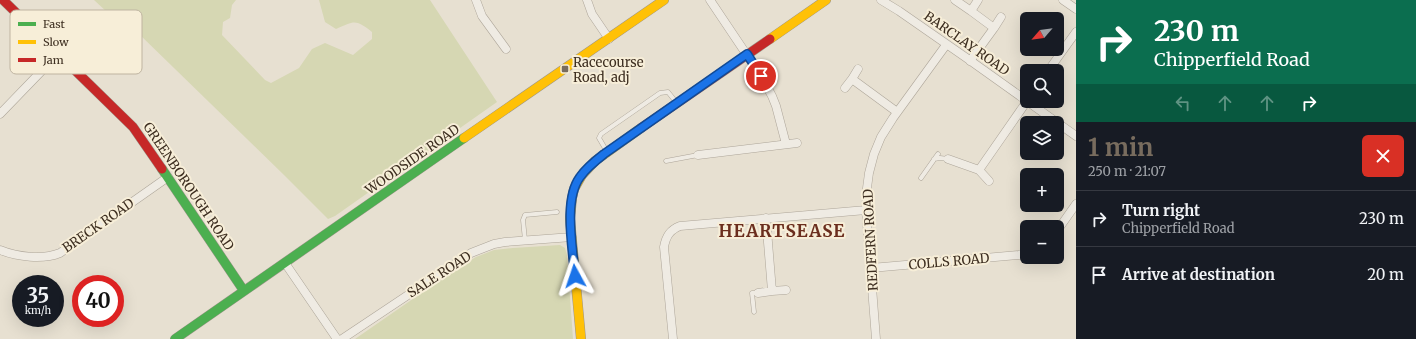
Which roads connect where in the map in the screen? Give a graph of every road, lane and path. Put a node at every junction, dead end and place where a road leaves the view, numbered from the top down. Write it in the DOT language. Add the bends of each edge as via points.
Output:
graph roads {
  1 [pos="3,0"];
  2 [pos="476,0"];
  3 [pos="588,0"];
  4 [pos="664,0"];
  5 [pos="710,0"];
  6 [pos="826,0"];
  7 [pos="881,0"];
  8 [pos="955,0"];
  9 [pos="978,0"];
  10 [pos="1063,0"];
  11 [pos="1076,9"];
  12 [pos="13,10"];
  13 [pos="971,11"];
  14 [pos="1001,17"];
  15 [pos="994,28"];
  16 [pos="1076,32"];
  17 [pos="608,39"];
  18 [pos="946,45"];
  19 [pos="506,49"];
  20 [pos="747,54"];
  21 [pos="970,61"];
  22 [pos="1053,64"];
  23 [pos="858,70"];
  24 [pos="39,74"];
  25 [pos="79,74"];
  26 [pos="852,79"];
  27 [pos="845,88"];
  28 [pos="1020,96"];
  29 [pos="677,104"];
  30 [pos="1022,108"];
  31 [pos="1037,108"];
  32 [pos="897,112"];
  33 [pos="0,114"];
  34 [pos="1076,136"];
  35 [pos="797,143"];
  36 [pos="786,144"];
  37 [pos="607,152"];
  38 [pos="938,154"];
  39 [pos="698,155"];
  40 [pos="934,159"];
  41 [pos="948,159"];
  42 [pos="666,161"];
  43 [pos="979,170"];
  44 [pos="168,177"];
  45 [pos="921,178"];
  46 [pos="989,180"];
  47 [pos="1076,204"];
  48 [pos="866,210"];
  49 [pos="557,212"];
  50 [pos="766,218"];
  51 [pos="1064,221"];
  52 [pos="572,237"];
  53 [pos="525,241"];
  54 [pos="0,250"];
  55 [pos="1020,255"];
  56 [pos="285,263"];
  57 [pos="870,268"];
  58 [pos="786,290"];
  59 [pos="244,291"];
  60 [pos="772,291"];
  61 [pos="758,292"];
  62 [pos="754,312"];
  63 [pos="175,339"];
  64 [pos="337,339"];
  65 [pos="342,339"];
  66 [pos="581,339"];
  67 [pos="673,339"];
  68 [pos="876,339"];
  1 -- 12 [label="street, GREENBOROUGH ROAD"];
  2 -- 19 [label="street" via="482,16"];
  3 -- 17 [label="street" via="592,14"];
  4 -- 17 [label="street, WOODSIDE ROAD"];
  5 -- 20 [label="street"];
  6 -- 20 [label="street"];
  7 -- 18 [label="street, BARCLAY ROAD"];
  8 -- 13 [label="street"];
  9 -- 13 [label="street"];
  10 -- 11 [label="street"];
  13 -- 15 [label="street"];
  14 -- 15 [label="street"];
  15 -- 21 [label="street"];
  16 -- 22 [label="street"];
  17 -- 56 [label="street, WOODSIDE ROAD"];
  18 -- 21 [label="street, BARCLAY ROAD"];
  18 -- 32 [label="street, REDFERN ROAD"];
  20 -- 29 [label="street"];
  20 -- 36 [label="street" via="772,96"];
  21 -- 28 [label="street, BARCLAY ROAD"];
  23 -- 26 [label="street"];
  24 -- 33 [label="street"];
  25 -- 44 [label="street, GREENBOROUGH ROAD" via="133,127"];
  26 -- 27 [label="street"];
  26 -- 32 [label="street"];
  29 -- 37 [label="street"];
  29 -- 37 [label="lane" via="668,92 660,93 601,134 600,142"];
  30 -- 43 [label="street"];
  31 -- 34 [label="street, BARCLAY ROAD"];
  32 -- 48 [label="street, REDFERN ROAD" via="881,137 874,154 866,188"];
  35 -- 36 [label="street"];
  36 -- 39 [label="street"];
  37 -- 52 [label="street" via="587,168 575,186 570,203"];
  38 -- 40 [label="lane"];
  39 -- 42 [label="lane"];
  40 -- 41 [label="lane"];
  40 -- 45 [label="lane"];
  41 -- 43 [label="street"];
  43 -- 46 [label="street"];
  44 -- 54 [label="street, BRECK ROAD" via="60,253 41,258"];
  44 -- 59 [label="street, GREENBOROUGH ROAD"];
  47 -- 51 [label="street"];
  48 -- 50 [label="street"];
  48 -- 57 [label="street, REDFERN ROAD"];
  49 -- 53 [label="lane" via="525,216"];
  50 -- 60 [label="street"];
  50 -- 67 [label="street" via="680,226 671,231 664,247"];
  52 -- 53 [label="street, SALE ROAD"];
  52 -- 66 [label="street"];
  53 -- 65 [label="street, SALE ROAD" via="494,244 471,253"];
  55 -- 57 [label="street, COLLS ROAD"];
  56 -- 59 [label="street, WOODSIDE ROAD"];
  56 -- 64 [label="street"];
  57 -- 68 [label="street, REDFERN ROAD"];
  58 -- 60 [label="street"];
  59 -- 63 [label="street, WOODSIDE ROAD"];
  60 -- 61 [label="street"];
  61 -- 62 [label="lane" via="752,293"];
}
